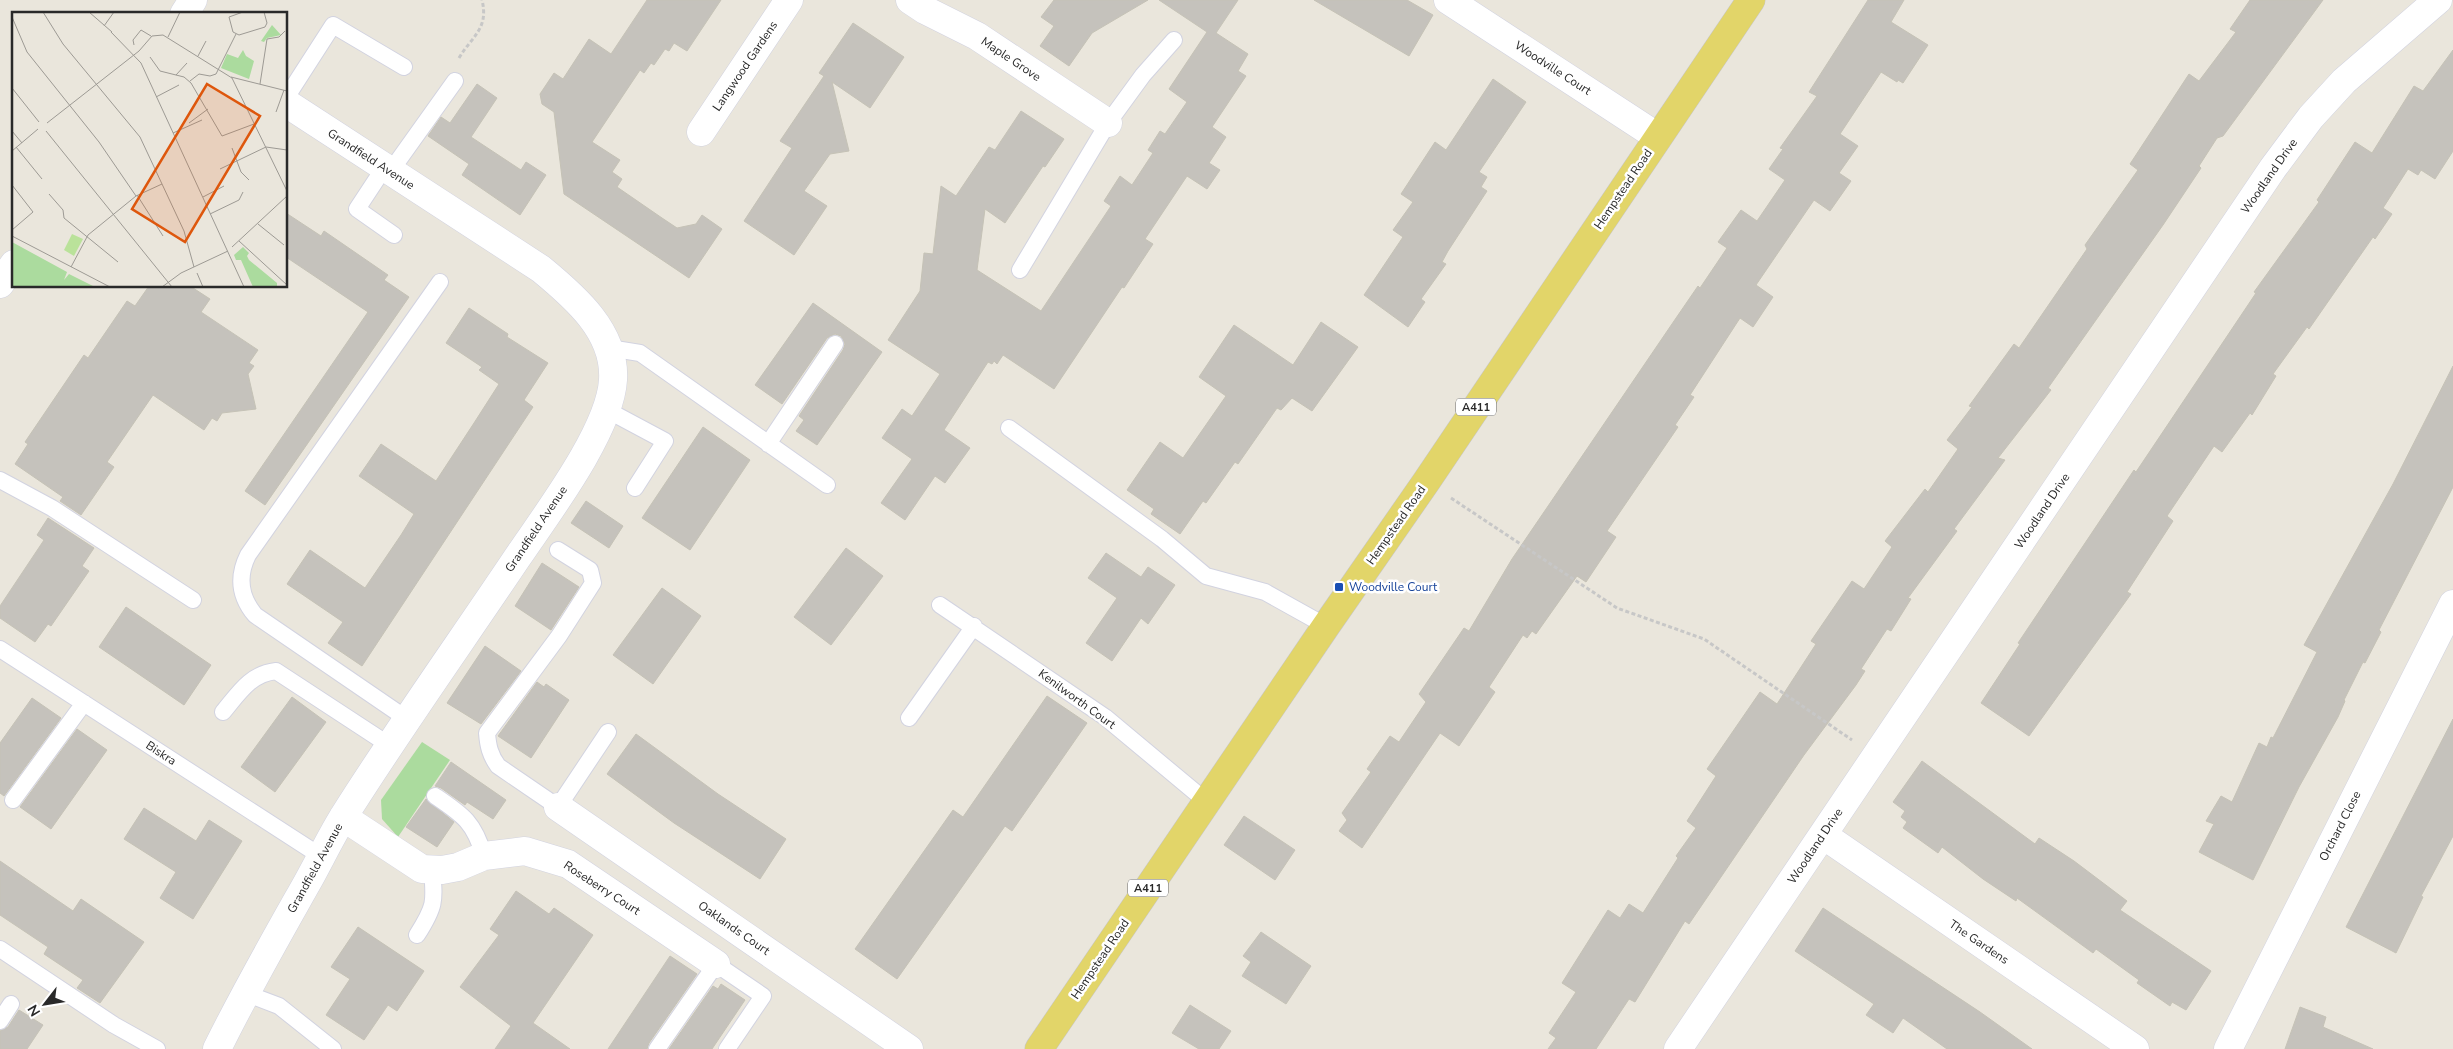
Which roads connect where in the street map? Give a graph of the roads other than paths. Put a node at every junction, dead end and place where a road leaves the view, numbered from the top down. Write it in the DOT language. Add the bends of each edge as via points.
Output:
graph roads {
  1 [pos="193,0"];
  2 [pos="789,0"];
  3 [pos="910,0"];
  4 [pos="1448,0"];
  5 [pos="1751,0"];
  6 [pos="2438,0"];
  7 [pos="185,12"];
  8 [pos="1174,40"];
  9 [pos="404,67"];
  10 [pos="454,81"];
  11 [pos="288,95"];
  12 [pos="288,105"];
  13 [pos="1108,123"];
  14 [pos="701,132"];
  15 [pos="1658,137"];
  16 [pos="387,170"];
  17 [pos="394,234"];
  18 [pos="12,267"];
  19 [pos="1020,270"];
  20 [pos="440,282"];
  21 [pos="0,284"];
  22 [pos="835,344"];
  23 [pos="609,348"];
  24 [pos="607,410"];
  25 [pos="1009,428"];
  26 [pos="768,444"];
  27 [pos="0,480"];
  28 [pos="827,485"];
  29 [pos="635,488"];
  30 [pos="558,550"];
  31 [pos="193,600"];
  32 [pos="940,604"];
  33 [pos="2453,604"];
  34 [pos="974,626"];
  35 [pos="1326,626"];
  36 [pos="0,649"];
  37 [pos="84,703"];
  38 [pos="223,712"];
  39 [pos="909,718"];
  40 [pos="406,719"];
  41 [pos="608,732"];
  42 [pos="389,746"];
  43 [pos="435,796"];
  44 [pos="13,800"];
  45 [pos="1208,802"];
  46 [pos="558,807"];
  47 [pos="342,817"];
  48 [pos="1823,835"];
  49 [pos="484,856"];
  50 [pos="322,857"];
  51 [pos="432,870"];
  52 [pos="417,934"];
  53 [pos="0,949"];
  54 [pos="716,964"];
  55 [pos="244,993"];
  56 [pos="11,1004"];
  57 [pos="0,1021"];
  58 [pos="312,1042"];
  59 [pos="157,1049"];
  60 [pos="217,1049"];
  61 [pos="333,1049"];
  62 [pos="657,1049"];
  63 [pos="727,1049"];
  64 [pos="909,1049"];
  65 [pos="1039,1049"];
  66 [pos="1678,1049"];
  67 [pos="2136,1049"];
  68 [pos="2228,1049"];
  1 -- 7 [label="street"];
  2 -- 14 [label="street, Langwood Gardens"];
  3 -- 13 [label="street, Maple Grove" via="976,36"];
  4 -- 15 [label="street, Woodville Court"];
  5 -- 15 [label="main road, Hempstead Road / A411"];
  6 -- 48 [label="street, Woodland Drive" via="2344,80 2273,168"];
  8 -- 13 [label="lane"];
  9 -- 11 [label="lane" via="333,25"];
  10 -- 16 [label="lane"];
  12 -- 16 [label="street, Grandfield Avenue"];
  13 -- 19 [label="lane"];
  15 -- 35 [label="main road, Hempstead Road / A411"];
  16 -- 17 [label="lane" via="357,209"];
  16 -- 23 [label="street, Grandfield Avenue" via="541,269 584,307"];
  18 -- 21 [label="street"];
  20 -- 40 [label="lane" via="248,555 241,575 243,596 255,616"];
  22 -- 26 [label="lane"];
  23 -- 24 [label="street, Grandfield Avenue" via="614,378"];
  23 -- 26 [label="lane" via="640,353"];
  24 -- 29 [label="lane" via="664,441"];
  24 -- 40 [label="street, Grandfield Avenue" via="566,486"];
  25 -- 35 [label="lane" via="1162,539 1206,576 1265,592"];
  26 -- 28 [label="lane"];
  27 -- 31 [label="lane" via="52,508"];
  30 -- 46 [label="lane" via="590,570 593,583 559,636 487,733 491,756 498,766"];
  32 -- 34 [label="lane, Kenilworth Court"];
  33 -- 68 [label="street, Orchard Close"];
  34 -- 39 [label="lane"];
  34 -- 45 [label="lane, Kenilworth Court" via="1105,717"];
  35 -- 45 [label="main road, Hempstead Road / A411"];
  36 -- 37 [label="lane, Biskra"];
  37 -- 44 [label="lane"];
  37 -- 50 [label="lane, Biskra"];
  38 -- 42 [label="lane" via="251,679 264,672 276,671"];
  40 -- 42 [label="street, Grandfield Avenue"];
  41 -- 46 [label="lane"];
  42 -- 47 [label="street, Grandfield Avenue"];
  43 -- 49 [label="lane" via="466,817"];
  45 -- 65 [label="main road, Hempstead Road / A411"];
  46 -- 64 [label="street, Oaklands Court"];
  47 -- 50 [label="street, Grandfield Avenue"];
  47 -- 51 [label="street, Roseberry Court" via="409,862"];
  48 -- 66 [label="street, Woodland Drive"];
  48 -- 67 [label="street, The Gardens"];
  49 -- 51 [label="street, Roseberry Court" via="458,867"];
  49 -- 54 [label="street, Roseberry Court" via="526,851 568,864"];
  50 -- 55 [label="street, Grandfield Avenue"];
  51 -- 52 [label="lane" via="435,899 431,913"];
  53 -- 59 [label="lane" via="114,1025"];
  54 -- 62 [label="lane"];
  54 -- 63 [label="lane" via="763,996"];
  55 -- 58 [label="lane" via="278,1006"];
  55 -- 60 [label="street, Grandfield Avenue"];
  56 -- 57 [label="lane"];
  58 -- 61 [label="lane"];
}
